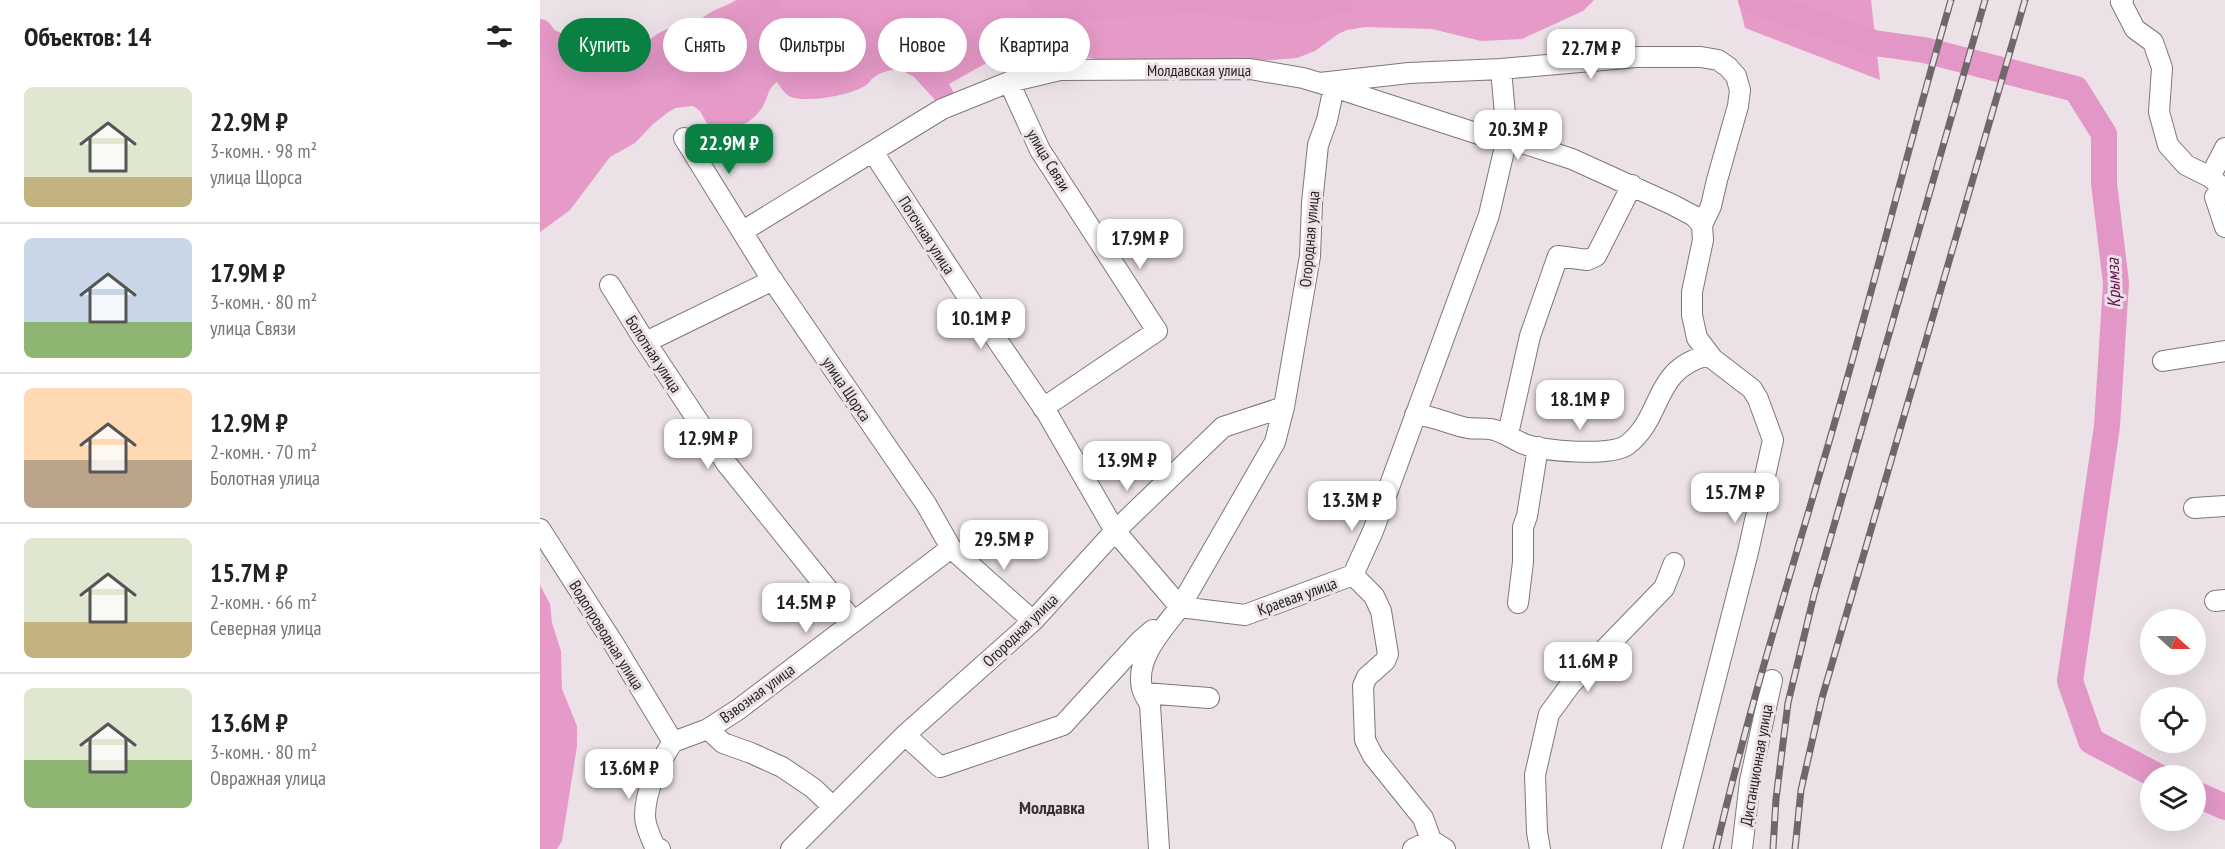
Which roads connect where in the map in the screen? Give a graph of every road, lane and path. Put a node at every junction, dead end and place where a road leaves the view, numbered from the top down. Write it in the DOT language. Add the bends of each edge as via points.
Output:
graph roads {
  1 [pos="2123,0"];
  2 [pos="1501,69"];
  3 [pos="1009,82"];
  4 [pos="1327,85"];
  5 [pos="684,138"];
  6 [pos="1507,138"];
  7 [pos="2225,148"];
  8 [pos="873,152"];
  9 [pos="2210,177"];
  10 [pos="1632,184"];
  11 [pos="2222,194"];
  12 [pos="1702,225"];
  13 [pos="2225,227"];
  14 [pos="743,231"];
  15 [pos="773,280"];
  16 [pos="610,285"];
  17 [pos="646,342"];
  18 [pos="2225,351"];
  19 [pos="1709,355"];
  20 [pos="2163,361"];
  21 [pos="1284,407"];
  22 [pos="1043,408"];
  23 [pos="1415,415"];
  24 [pos="1508,434"];
  25 [pos="1538,447"];
  26 [pos="2225,506"];
  27 [pos="2194,508"];
  28 [pos="540,528"];
  29 [pos="1115,531"];
  30 [pos="951,548"];
  31 [pos="1674,563"];
  32 [pos="1353,575"];
  33 [pos="1518,603"];
  34 [pos="1180,607"];
  35 [pos="1033,621"];
  36 [pos="854,622"];
  37 [pos="1772,680"];
  38 [pos="1144,693"];
  39 [pos="1209,698"];
  40 [pos="708,729"];
  41 [pos="905,735"];
  42 [pos="673,742"];
  43 [pos="832,806"];
  44 [pos="1430,846"];
  45 [pos="660,849"];
  46 [pos="791,849"];
  47 [pos="1159,849"];
  48 [pos="1540,849"];
  49 [pos="1672,849"];
  50 [pos="1742,849"];
  1 -- 9 [label="street" via="2135,29 2153,42 2162,68 2159,112 2168,145 2186,165"];
  2 -- 4 [label="street" via="1409,73"];
  2 -- 6 [label="street, Краевая улица"];
  2 -- 12 [label="street" via="1647,57 1701,57 1718,60 1728,67 1740,90 1738,106 1711,206"];
  3 -- 4 [label="street, Молдавская улица" via="1060,70 1250,69"];
  3 -- 8 [label="street, Молдавская улица" via="942,109"];
  3 -- 22 [label="street, улица Связи" via="1040,150 1157,331"];
  4 -- 6 [label="street, Молдавская улица" via="1491,138"];
  4 -- 21 [label="street, Огородная улица" via="1327,120 1318,145 1310,256"];
  5 -- 14 [label="street, улица Щорса"];
  6 -- 10 [label="street, Молдавская улица"];
  6 -- 23 [label="street, Краевая улица" via="1489,215"];
  7 -- 9 [label="street"];
  8 -- 14 [label="street, Молдавская улица"];
  8 -- 22 [label="street, Поточная улица"];
  9 -- 11 [label="street"];
  10 -- 12 [label="street, Молдавская улица" via="1694,216"];
  10 -- 24 [label="street" via="1596,256 1587,260 1558,256 1530,336"];
  11 -- 13 [label="street"];
  12 -- 19 [label="street" via="1692,315 1697,338"];
  14 -- 15 [label="street, улица Щорса"];
  15 -- 17 [label="street"];
  15 -- 30 [label="street, улица Щорса" via="926,504"];
  16 -- 17 [label="street, Болотная улица"];
  17 -- 36 [label="street, Болотная улица" via="726,463"];
  18 -- 20 [label="street"];
  19 -- 25 [label="street" via="1679,368 1666,383 1639,434 1624,447 1607,451"];
  19 -- 49 [label="street" via="1752,389 1773,440"];
  21 -- 29 [label="street, Огородная улица" via="1222,427"];
  21 -- 34 [label="street" via="1275,442"];
  22 -- 29 [label="street, Поточная улица"];
  23 -- 24 [label="street"];
  23 -- 32 [label="street, Краевая улица"];
  24 -- 25 [label="street" via="1523,444"];
  25 -- 33 [label="street" via="1523,527"];
  26 -- 27 [label="street"];
  28 -- 42 [label="street, Водопроводная улица"];
  29 -- 34 [label="street, Поточная улица"];
  29 -- 35 [label="street, Огородная улица"];
  30 -- 35 [label="street, улица Щорса"];
  30 -- 36 [label="street, Взвозная улица"];
  31 -- 48 [label="street" via="1664,588 1570,684 1549,714 1536,775"];
  32 -- 34 [label="street, Краевая улица" via="1245,615"];
  32 -- 44 [label="street" via="1374,596 1381,611 1388,654 1362,686 1365,740 1373,756 1424,818"];
  34 -- 38 [label="street" via="1148,649 1143,669"];
  34 -- 41 [label="street" via="1140,640 1063,725 940,767"];
  35 -- 41 [label="street, Огородная улица"];
  36 -- 40 [label="street, Взвозная улица"];
  37 -- 50 [label="street, Дистанционная улица" via="1750,781"];
  38 -- 39 [label="street"];
  38 -- 47 [label="street" via="1150,705"];
  40 -- 42 [label="street, Взвозная улица"];
  40 -- 43 [label="street" via="723,743 782,767"];
  41 -- 43 [label="street, Огородная улица"];
  42 -- 45 [label="street" via="658,764 645,816 648,833"];
  43 -- 46 [label="street, Огородная улица"];
}
